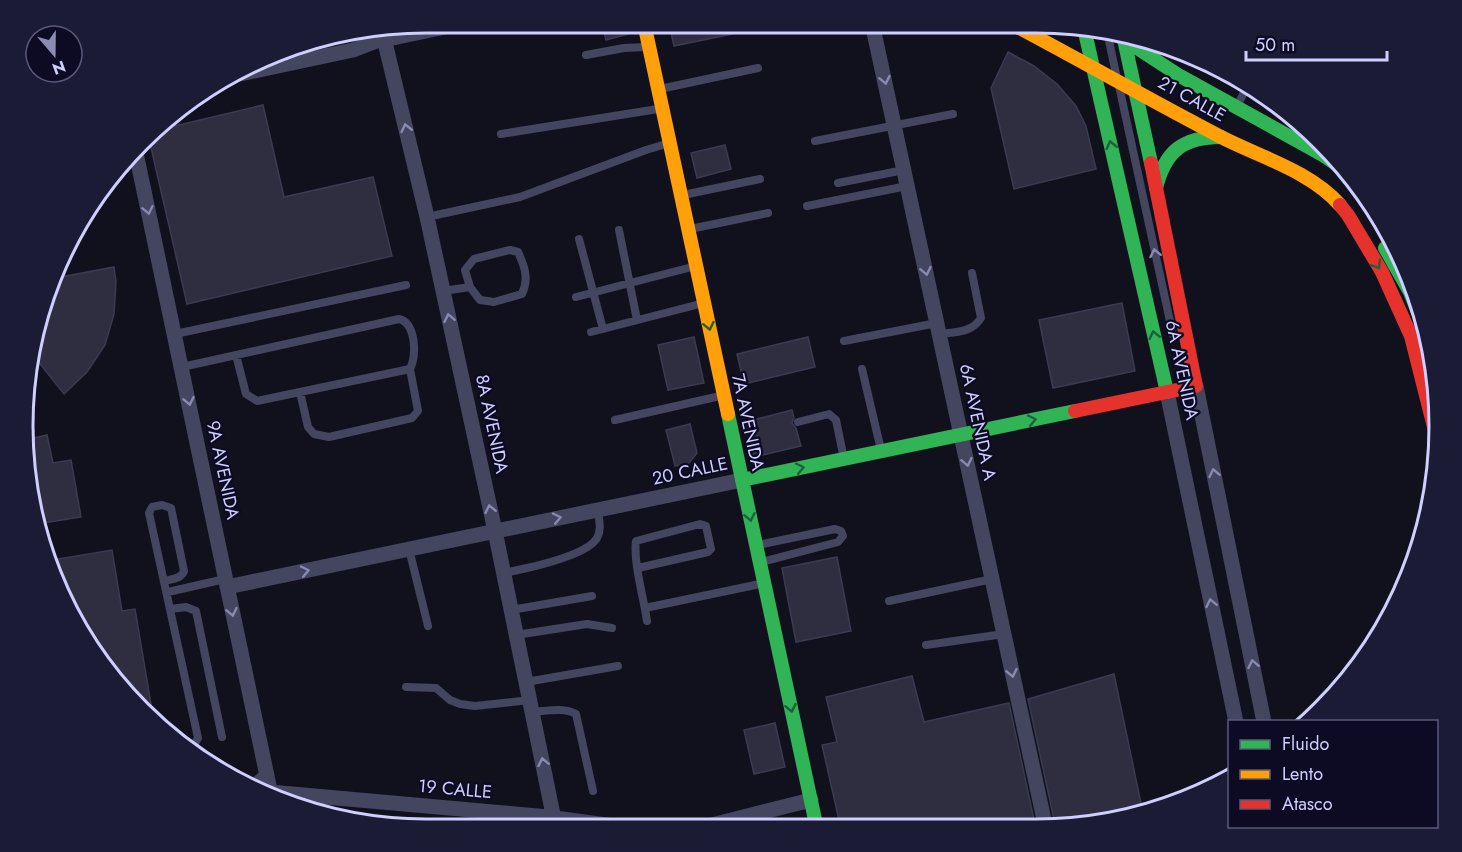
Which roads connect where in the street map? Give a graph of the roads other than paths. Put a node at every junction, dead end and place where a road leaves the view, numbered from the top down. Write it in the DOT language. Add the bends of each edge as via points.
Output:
graph roads {
  1 [pos="646,33"];
  2 [pos="874,33"];
  3 [pos="1029,33"];
  4 [pos="406,34"];
  5 [pos="1086,36"];
  6 [pos="384,37"];
  7 [pos="1109,40"];
  8 [pos="1122,43"];
  9 [pos="1134,45"];
  10 [pos="649,46"];
  11 [pos="586,55"];
  12 [pos="1094,67"];
  13 [pos="758,68"];
  14 [pos="262,69"];
  15 [pos="1117,80"];
  16 [pos="659,90"];
  17 [pos="1136,90"];
  18 [pos="1244,93"];
  19 [pos="663,108"];
  20 [pos="1236,108"];
  21 [pos="953,114"];
  22 [pos="894,126"];
  23 [pos="501,134"];
  24 [pos="1221,137"];
  25 [pos="815,141"];
  26 [pos="670,143"];
  27 [pos="1316,150"];
  28 [pos="137,160"];
  29 [pos="904,170"];
  30 [pos="760,179"];
  31 [pos="838,183"];
  32 [pos="907,186"];
  33 [pos="1155,190"];
  34 [pos="681,195"];
  35 [pos="807,206"];
  36 [pos="768,213"];
  37 [pos="1348,215"];
  38 [pos="427,217"];
  39 [pos="619,230"];
  40 [pos="689,230"];
  41 [pos="579,239"];
  42 [pos="1388,252"];
  43 [pos="696,266"];
  44 [pos="972,273"];
  45 [pos="630,283"];
  46 [pos="406,285"];
  47 [pos="470,287"];
  48 [pos="443,291"];
  49 [pos="593,292"];
  50 [pos="576,297"];
  51 [pos="704,303"];
  52 [pos="638,320"];
  53 [pos="603,329"];
  54 [pos="938,329"];
  55 [pos="591,332"];
  56 [pos="175,334"];
  57 [pos="1174,339"];
  58 [pos="844,341"];
  59 [pos="236,355"];
  60 [pos="182,367"];
  61 [pos="410,369"];
  62 [pos="862,369"];
  63 [pos="1182,374"];
  64 [pos="1196,386"];
  65 [pos="300,392"];
  66 [pos="1167,392"];
  67 [pos="724,394"];
  68 [pos="1428,406"];
  69 [pos="615,420"];
  70 [pos="798,422"];
  71 [pos="961,435"];
  72 [pos="881,451"];
  73 [pos="844,459"];
  74 [pos="742,480"];
  75 [pos="598,510"];
  76 [pos="495,531"];
  77 [pos="757,546"];
  78 [pos="409,549"];
  79 [pos="760,562"];
  80 [pos="638,568"];
  81 [pos="504,573"];
  82 [pos="992,579"];
  83 [pos="165,581"];
  84 [pos="226,583"];
  85 [pos="765,583"];
  86 [pos="168,592"];
  87 [pos="592,596"];
  88 [pos="889,601"];
  89 [pos="645,608"];
  90 [pos="171,609"];
  91 [pos="511,610"];
  92 [pos="648,621"];
  93 [pos="428,626"];
  94 [pos="612,628"];
  95 [pos="1004,634"];
  96 [pos="516,635"];
  97 [pos="926,645"];
  98 [pos="618,666"];
  99 [pos="526,682"];
  100 [pos="406,687"];
  101 [pos="531,706"];
  102 [pos="1236,720"];
  103 [pos="1264,720"];
  104 [pos="222,737"];
  105 [pos="195,744"];
  106 [pos="266,772"];
  107 [pos="256,780"];
  108 [pos="268,786"];
  109 [pos="593,791"];
  110 [pos="297,797"];
  111 [pos="811,800"];
  112 [pos="508,819"];
  113 [pos="555,819"];
  114 [pos="736,819"];
  115 [pos="816,819"];
  116 [pos="1044,819"];
  1 -- 10 [label="main road, 7A AVENIDA"];
  2 -- 22 [label="street, 6A AVENIDA A, one-way"];
  3 -- 12 [label="main road, 21 CALLE"];
  4 -- 6 [label="lane"];
  5 -- 12 [label="main road, 6A AVENIDA"];
  6 -- 14 [label="street" via="353,50"];
  38 -- 6 [label="street, 8A AVENIDA, one-way"];
  7 -- 15 [label="lane"];
  8 -- 17 [label="main road, 6A AVENIDA"];
  9 -- 20 [label="main road, 21 CALLE"];
  10 -- 11 [label="lane"];
  10 -- 16 [label="main road, 7A AVENIDA"];
  12 -- 15 [label="main road, 21 CALLE"];
  66 -- 12 [label="main road, 6A AVENIDA, one-way"];
  13 -- 16 [label="lane"];
  15 -- 17 [label="main road, 21 CALLE"];
  57 -- 15 [label="lane, one-way"];
  16 -- 19 [label="main road, 7A AVENIDA"];
  17 -- 24 [label="main road, 21 CALLE"];
  17 -- 33 [label="main road, 6A AVENIDA"];
  18 -- 20 [label="lane"];
  19 -- 23 [label="lane"];
  19 -- 26 [label="main road, 7A AVENIDA"];
  20 -- 27 [label="main road, 21 CALLE"];
  21 -- 22 [label="lane"];
  22 -- 25 [label="lane"];
  22 -- 29 [label="street, 6A AVENIDA A"];
  24 -- 33 [label="main road" via="1193,140 1171,152 1158,174"];
  24 -- 37 [label="main road, 21 CALLE" via="1315,183"];
  26 -- 34 [label="main road, 7A AVENIDA"];
  26 -- 38 [label="lane" via="520,196"];
  28 -- 56 [label="street, 9A AVENIDA, one-way"];
  29 -- 31 [label="lane"];
  29 -- 32 [label="street, 6A AVENIDA A"];
  30 -- 34 [label="lane"];
  32 -- 35 [label="lane"];
  32 -- 54 [label="street, 6A AVENIDA A, one-way"];
  33 -- 64 [label="main road, 6A AVENIDA"];
  34 -- 40 [label="main road, 7A AVENIDA"];
  36 -- 40 [label="lane"];
  37 -- 42 [label="main road" via="1382,242"];
  37 -- 68 [label="main road, one-way" via="1382,272 1408,329"];
  38 -- 48 [label="street, 8A AVENIDA"];
  39 -- 45 [label="lane"];
  40 -- 43 [label="main road, 7A AVENIDA"];
  41 -- 49 [label="lane"];
  43 -- 45 [label="lane"];
  43 -- 51 [label="main road, 7A AVENIDA"];
  44 -- 54 [label="lane" via="981,318 972,329"];
  45 -- 49 [label="lane"];
  45 -- 52 [label="lane"];
  46 -- 56 [label="lane"];
  47 -- 47 [label="lane" via="480,300 494,302 522,294 525,268 518,252 510,249 474,259 465,270"];
  47 -- 48 [label="lane"];
  76 -- 48 [label="street, 8A AVENIDA, one-way"];
  49 -- 50 [label="lane"];
  49 -- 53 [label="lane"];
  51 -- 52 [label="lane"];
  51 -- 67 [label="main road, 7A AVENIDA, one-way"];
  52 -- 53 [label="lane"];
  53 -- 55 [label="lane"];
  54 -- 58 [label="lane"];
  54 -- 71 [label="street, 6A AVENIDA A"];
  56 -- 60 [label="street, 9A AVENIDA"];
  59 -- 60 [label="lane"];
  59 -- 61 [label="lane" via="399,319 409,324 415,353"];
  59 -- 65 [label="lane" via="250,399"];
  60 -- 84 [label="street, 9A AVENIDA, one-way"];
  61 -- 65 [label="lane"];
  61 -- 65 [label="lane" via="418,411 412,418 329,437 314,434 308,427"];
  62 -- 72 [label="lane"];
  63 -- 64 [label="lane"];
  64 -- 66 [label="main road, 20 CALLE"];
  103 -- 64 [label="street, 6A AVENIDA, one-way"];
  71 -- 66 [label="main road, 20 CALLE, one-way"];
  102 -- 66 [label="street, 6A AVENIDA, one-way"];
  67 -- 69 [label="lane"];
  67 -- 74 [label="main road, 7A AVENIDA"];
  70 -- 73 [label="lane" via="829,414 836,420"];
  71 -- 72 [label="main road, 20 CALLE"];
  71 -- 82 [label="street, 6A AVENIDA A, one-way"];
  72 -- 73 [label="main road, 20 CALLE"];
  74 -- 73 [label="main road, 20 CALLE, one-way"];
  74 -- 75 [label="street, 20 CALLE"];
  74 -- 77 [label="main road, 7A AVENIDA, one-way"];
  76 -- 75 [label="street, 20 CALLE, one-way"];
  75 -- 81 [label="lane" via="600,528 592,545 574,554"];
  76 -- 78 [label="street, 20 CALLE"];
  76 -- 81 [label="street, 8A AVENIDA"];
  77 -- 79 [label="main road, 7A AVENIDA"];
  77 -- 79 [label="lane" via="836,529 843,536 838,542"];
  84 -- 78 [label="street, 20 CALLE, one-way"];
  78 -- 93 [label="lane"];
  79 -- 85 [label="main road, 7A AVENIDA"];
  80 -- 80 [label="lane" via="636,541 700,524 706,526 712,545 708,552"];
  80 -- 89 [label="lane"];
  81 -- 91 [label="street, 8A AVENIDA"];
  82 -- 88 [label="lane"];
  82 -- 95 [label="street, 6A AVENIDA A"];
  83 -- 83 [label="lane" via="150,513 152,507 162,505 171,508 184,571 178,578"];
  83 -- 86 [label="lane"];
  84 -- 86 [label="lane"];
  84 -- 106 [label="street, 9A AVENIDA, one-way"];
  85 -- 89 [label="lane"];
  85 -- 111 [label="main road, 7A AVENIDA, one-way"];
  86 -- 90 [label="lane"];
  87 -- 91 [label="lane"];
  89 -- 92 [label="lane"];
  90 -- 104 [label="lane" via="186,607 196,611"];
  90 -- 105 [label="lane" via="198,738"];
  91 -- 96 [label="street, 8A AVENIDA"];
  94 -- 96 [label="lane" via="588,624"];
  95 -- 97 [label="lane"];
  95 -- 116 [label="street, 6A AVENIDA A, one-way"];
  96 -- 99 [label="street, 8A AVENIDA"];
  98 -- 99 [label="lane"];
  99 -- 101 [label="street, 8A AVENIDA"];
  100 -- 101 [label="lane" via="436,688 460,704"];
  101 -- 109 [label="lane" via="576,714"];
  113 -- 101 [label="street, 8A AVENIDA, one-way"];
  106 -- 107 [label="lane"];
  106 -- 108 [label="street, 9A AVENIDA"];
  110 -- 112 [label="street, 19 CALLE"];
  111 -- 114 [label="street"];
  111 -- 115 [label="main road, 7A AVENIDA"];
}
